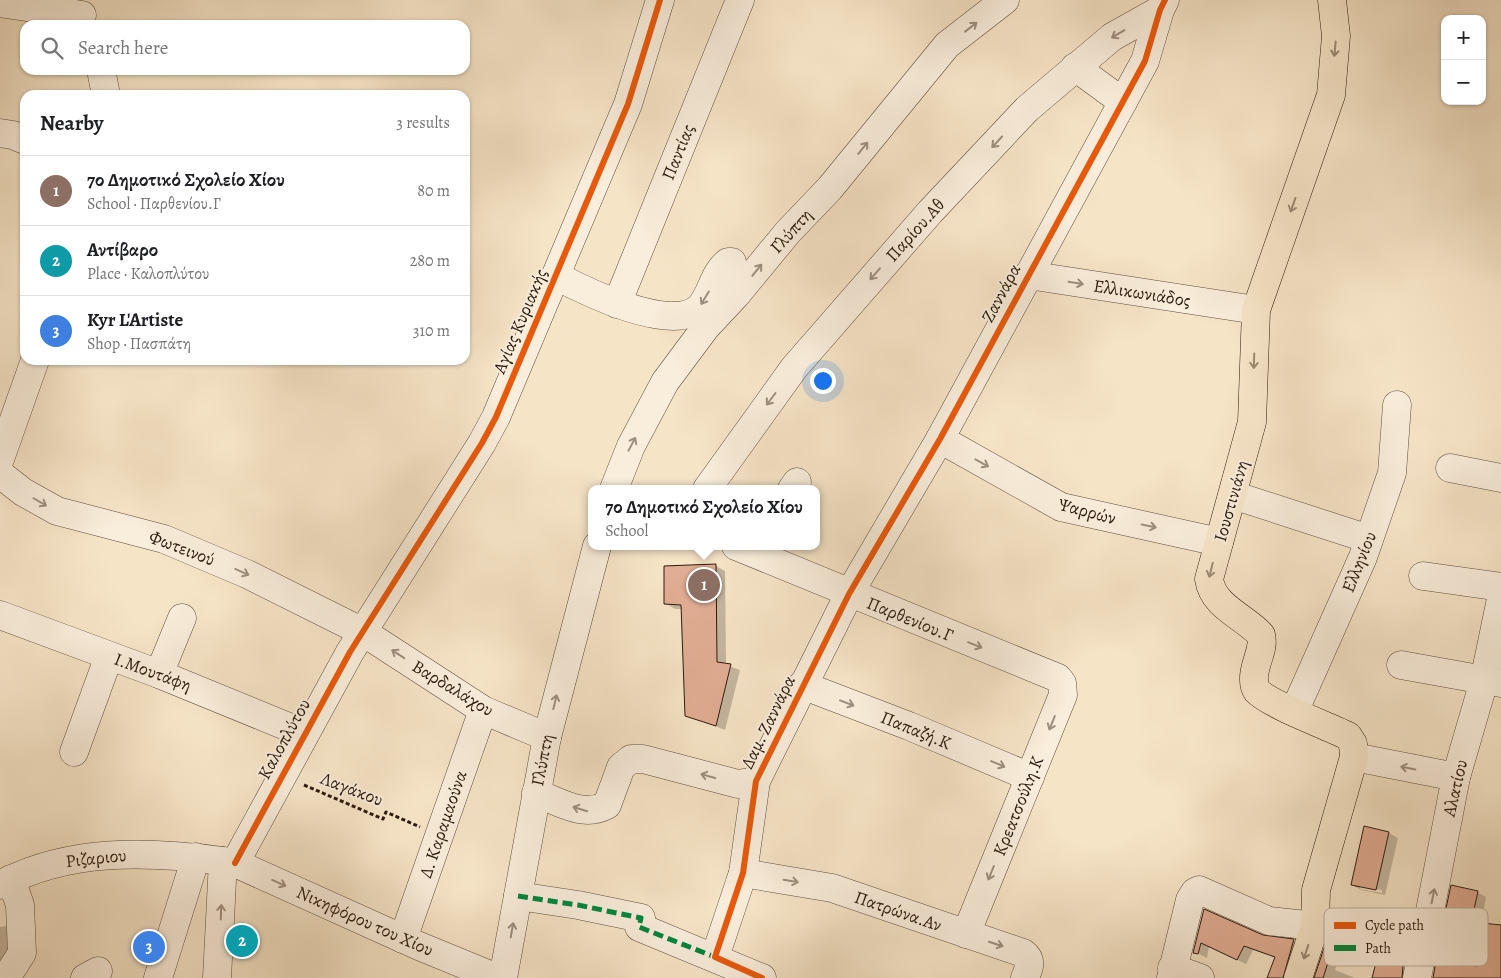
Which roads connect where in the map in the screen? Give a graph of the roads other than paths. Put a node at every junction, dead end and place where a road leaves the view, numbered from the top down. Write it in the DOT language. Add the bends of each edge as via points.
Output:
graph roads {
  1 [pos="660,0"];
  2 [pos="740,0"];
  3 [pos="1005,0"];
  4 [pos="1332,0"];
  5 [pos="0,3"];
  6 [pos="1163,5"];
  7 [pos="82,13"];
  8 [pos="1075,67"];
  9 [pos="102,75"];
  10 [pos="105,90"];
  11 [pos="1123,102"];
  12 [pos="0,133"];
  13 [pos="20,138"];
  14 [pos="1028,275"];
  15 [pos="556,276"];
  16 [pos="617,304"];
  17 [pos="1256,310"];
  18 [pos="706,327"];
  19 [pos="33,365"];
  20 [pos="1397,405"];
  21 [pos="940,439"];
  22 [pos="0,459"];
  23 [pos="1450,468"];
  24 [pos="0,474"];
  25 [pos="1501,478"];
  26 [pos="615,485"];
  27 [pos="710,485"];
  28 [pos="1233,495"];
  29 [pos="1369,539"];
  30 [pos="1219,542"];
  31 [pos="596,550"];
  32 [pos="751,550"];
  33 [pos="1422,576"];
  34 [pos="1501,587"];
  35 [pos="849,594"];
  36 [pos="1501,599"];
  37 [pos="0,616"];
  38 [pos="182,618"];
  39 [pos="363,632"];
  40 [pos="109,656"];
  41 [pos="1401,665"];
  42 [pos="159,674"];
  43 [pos="1058,678"];
  44 [pos="1492,682"];
  45 [pos="802,685"];
  46 [pos="483,710"];
  47 [pos="1294,712"];
  48 [pos="304,733"];
  49 [pos="547,737"];
  50 [pos="74,752"];
  51 [pos="1354,757"];
  52 [pos="1030,777"];
  53 [pos="1456,777"];
  54 [pos="756,781"];
  55 [pos="536,793"];
  56 [pos="196,857"];
  57 [pos="229,862"];
  58 [pos="743,872"];
  59 [pos="4,876"];
  60 [pos="518,896"];
  61 [pos="1431,908"];
  62 [pos="1315,926"];
  63 [pos="1324,929"];
  64 [pos="966,934"];
  65 [pos="403,939"];
  66 [pos="715,957"];
  67 [pos="1172,973"];
  68 [pos="6,978"];
  69 [pos="158,978"];
  70 [pos="217,978"];
  71 [pos="497,978"];
  72 [pos="503,978"];
  73 [pos="762,978"];
  74 [pos="1024,978"];
  75 [pos="1200,978"];
  76 [pos="1298,978"];
  1 -- 15 [label="street, Αγίας Κυριακής" via="628,104"];
  2 -- 16 [label="street, Παντίας"];
  18 -- 3 [label="street, Γλύπτη, one-way" via="830,188 947,45"];
  4 -- 17 [label="main road, Ιουστινιάνη, one-way" via="1336,36 1331,95"];
  5 -- 7 [label="street"];
  6 -- 8 [label="street, Παρίου.Αθ, one-way"];
  6 -- 11 [label="street, Ζαννάρα" via="1145,61"];
  8 -- 11 [label="street"];
  8 -- 27 [label="street, Παρίου.Αθ, one-way" via="1027,109 880,268 794,368"];
  9 -- 10 [label="street"];
  11 -- 14 [label="street, Ζαννάρα"];
  12 -- 13 [label="street"];
  14 -- 17 [label="street, Ελλικωνιάδος, one-way"];
  14 -- 21 [label="street, Ζαννάρα"];
  15 -- 16 [label="street"];
  15 -- 39 [label="street, Αγίας Κυριακής" via="487,434"];
  18 -- 16 [label="street, one-way" via="734,271 732,262 719,271 700,307 694,311 656,315"];
  17 -- 28 [label="main road, Ιουστινιάνη, one-way" via="1252,422"];
  26 -- 18 [label="street, Γλύπτη, one-way" via="630,446 661,389"];
  19 -- 22 [label="street"];
  20 -- 29 [label="street, Ελληνίου" via="1392,473"];
  21 -- 30 [label="street, Ψαρρών, one-way" via="1061,507"];
  21 -- 35 [label="street, Ζαννάρα"];
  23 -- 25 [label="street"];
  24 -- 39 [label="street, Φωτεινού, one-way" via="57,512 164,539 247,574"];
  28 -- 29 [label="street"];
  28 -- 30 [label="main road, Ιουστινιάνη"];
  29 -- 47 [label="street, Ελληνίου"];
  30 -- 47 [label="main road, Ιουστινιάνη, one-way" via="1209,579 1210,588 1216,597 1262,635 1255,667 1256,689"];
  49 -- 31 [label="street, Γλύπτη, one-way"];
  32 -- 35 [label="street, Παρθενίου.Γ"];
  33 -- 34 [label="street"];
  35 -- 43 [label="street, Παρθενίου.Γ, one-way"];
  35 -- 45 [label="street, Δαμ. Ζαννάρα"];
  36 -- 44 [label="street, Αλατίου"];
  37 -- 40 [label="street, Ι.Μουτάφη"];
  38 -- 42 [label="street"];
  46 -- 39 [label="street, Βαρδαλάχου, one-way"];
  39 -- 48 [label="street, Καλοπλύτου"];
  40 -- 42 [label="street, Ι.Μουτάφη"];
  40 -- 50 [label="street"];
  41 -- 44 [label="street"];
  42 -- 48 [label="street, Ι.Μουτάφη"];
  43 -- 52 [label="street, Κρεατσούλη.Κ, one-way" via="1063,695"];
  44 -- 53 [label="street, Αλατίου"];
  45 -- 52 [label="street, Παπαζή.Κ, one-way"];
  45 -- 54 [label="street, Δαμ. Ζαννάρα"];
  46 -- 49 [label="street, Βαρδαλάχου"];
  46 -- 65 [label="street, Δ. Καραμαούνα"];
  47 -- 51 [label="main road, Ιουστινιάνη" via="1348,736 1353,744"];
  48 -- 57 [label="street, Καλοπλύτου"];
  49 -- 55 [label="street, Γλύπτη"];
  53 -- 51 [label="street, one-way"];
  51 -- 62 [label="main road" via="1316,890"];
  52 -- 64 [label="street, Κρεατσούλη.Κ, one-way"];
  61 -- 53 [label="street, Αλατίου, one-way"];
  54 -- 55 [label="street, one-way" via="738,784 643,759 631,759 621,767 607,806 596,811 585,811"];
  54 -- 58 [label="street, Δαμ. Ζαννάρα"];
  55 -- 60 [label="street, Γλύπτη"];
  56 -- 57 [label="street, Ριζαριου"];
  56 -- 59 [label="street, Ριζαριου" via="132,854 66,859"];
  56 -- 69 [label="street"];
  57 -- 65 [label="street, Νικηφόρου του Χίου, one-way"];
  70 -- 57 [label="street, Καλοπλύτου, one-way"];
  58 -- 64 [label="street, Πατρώνα.Αν, one-way" via="832,888"];
  58 -- 66 [label="street, Δαμ. Ζαννάρα"];
  59 -- 68 [label="street" via="20,905 22,953"];
  60 -- 66 [label="street" via="641,918 639,927"];
  72 -- 60 [label="street, Γλύπτη, one-way"];
  62 -- 63 [label="street"];
  62 -- 67 [label="street" via="1269,921 1199,890 1190,900"];
  62 -- 76 [label="main road, one-way"];
  64 -- 74 [label="street, Πατρώνα.Αν, one-way" via="1027,956 1030,967"];
  65 -- 71 [label="street, Νικηφόρου του Χίου"];
  66 -- 73 [label="street"];
  67 -- 75 [label="street"];
}
